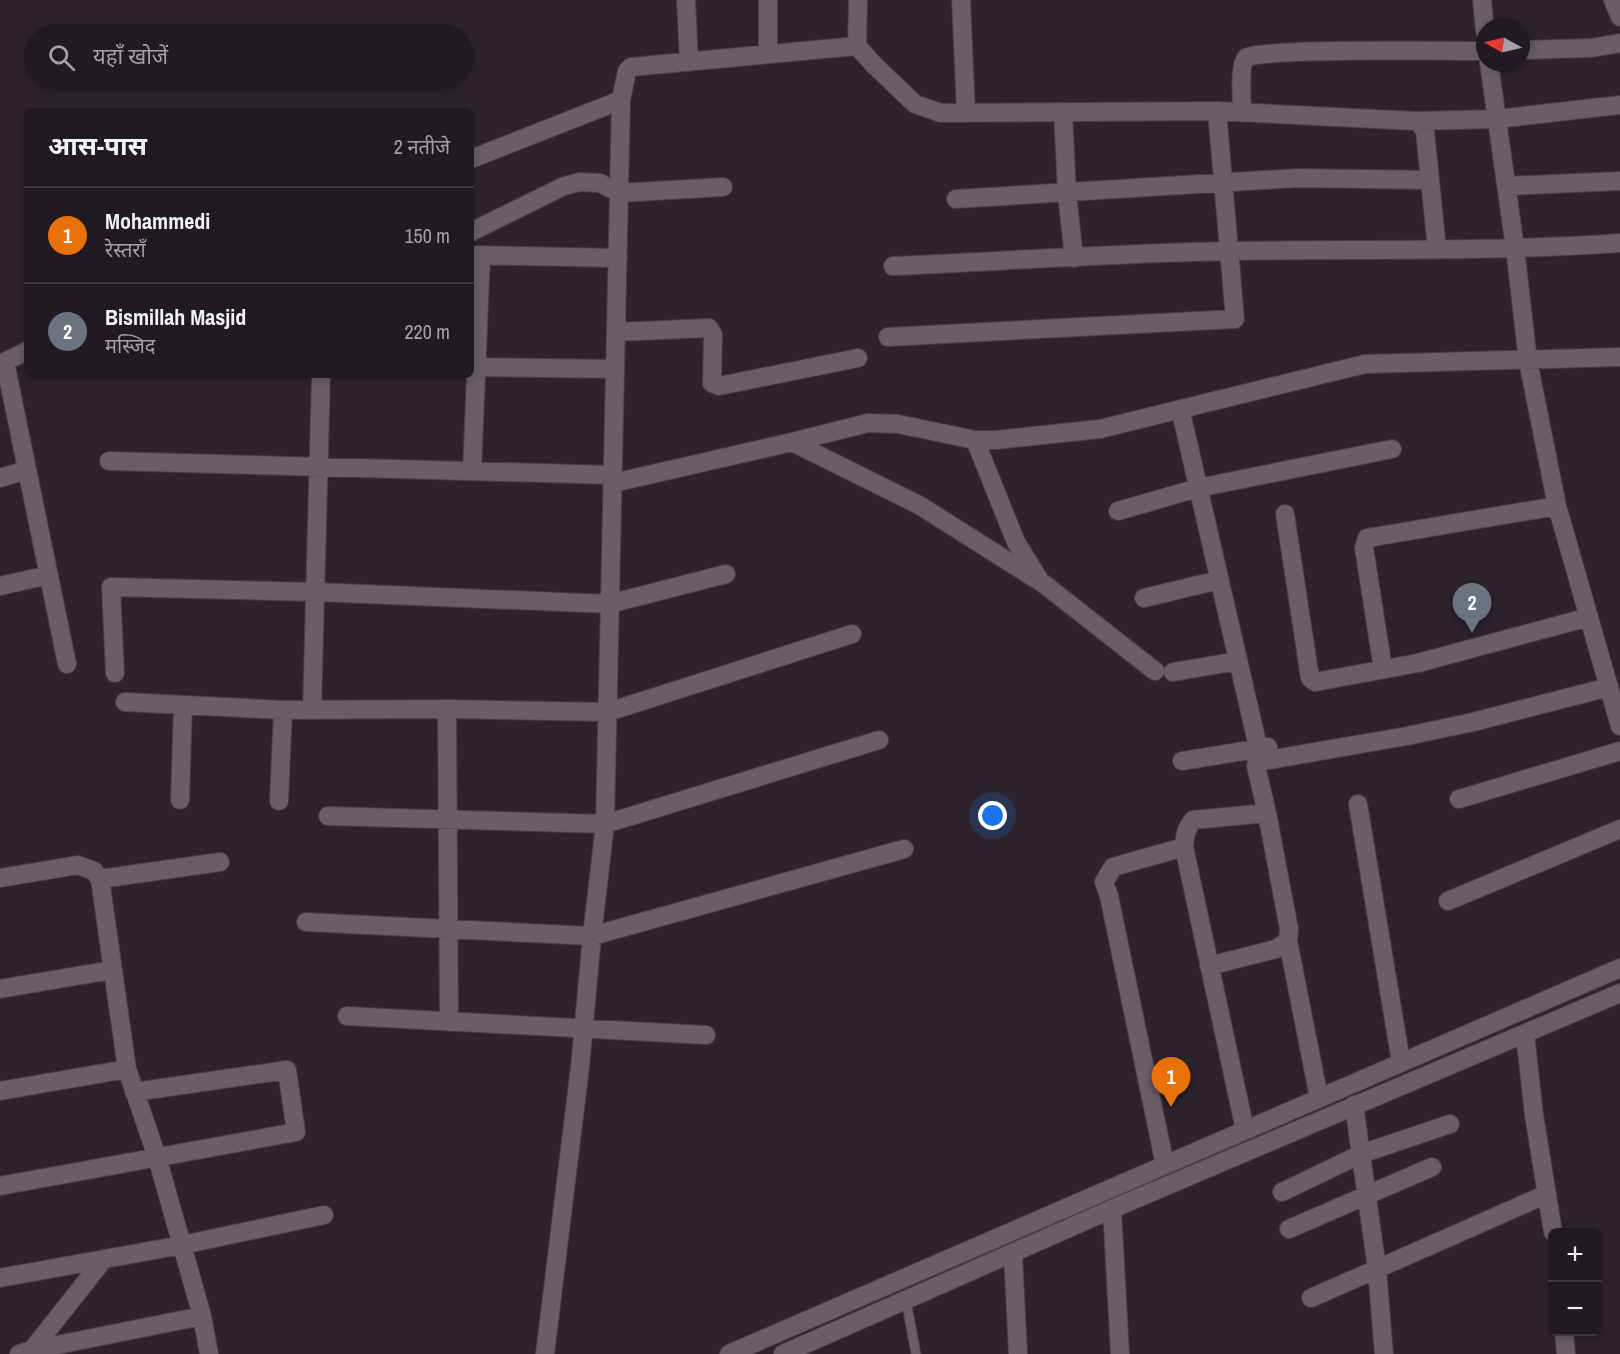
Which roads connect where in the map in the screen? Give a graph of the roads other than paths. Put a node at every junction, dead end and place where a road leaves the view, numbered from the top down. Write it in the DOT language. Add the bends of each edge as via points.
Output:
graph roads {
  1 [pos="686,0"];
  2 [pos="768,0"];
  3 [pos="858,0"];
  4 [pos="961,0"];
  5 [pos="1482,0"];
  6 [pos="1613,0"];
  7 [pos="1620,17"];
  8 [pos="1484,18"];
  9 [pos="1620,43"];
  10 [pos="857,46"];
  11 [pos="1530,50"];
  12 [pos="1476,51"];
  13 [pos="768,54"];
  14 [pos="689,62"];
  15 [pos="1490,72"];
  16 [pos="621,100"];
  17 [pos="1620,105"];
  18 [pos="1217,111"];
  19 [pos="966,112"];
  20 [pos="1063,112"];
  21 [pos="1242,113"];
  22 [pos="1497,119"];
  23 [pos="1416,121"];
  24 [pos="474,158"];
  25 [pos="1430,180"];
  26 [pos="1620,181"];
  27 [pos="1223,183"];
  28 [pos="723,186"];
  29 [pos="1506,186"];
  30 [pos="619,193"];
  31 [pos="1067,194"];
  32 [pos="956,199"];
  33 [pos="474,231"];
  34 [pos="1620,243"];
  35 [pos="1437,249"];
  36 [pos="1515,249"];
  37 [pos="1230,251"];
  38 [pos="476,255"];
  39 [pos="618,258"];
  40 [pos="1074,258"];
  41 [pos="893,266"];
  42 [pos="616,332"];
  43 [pos="888,336"];
  44 [pos="24,352"];
  45 [pos="1620,357"];
  46 [pos="858,358"];
  47 [pos="1528,361"];
  48 [pos="2,363"];
  49 [pos="474,367"];
  50 [pos="615,369"];
  51 [pos="321,378"];
  52 [pos="474,378"];
  53 [pos="1183,421"];
  54 [pos="975,441"];
  55 [pos="792,442"];
  56 [pos="1392,449"];
  57 [pos="109,460"];
  58 [pos="318,466"];
  59 [pos="27,470"];
  60 [pos="472,471"];
  61 [pos="0,478"];
  62 [pos="613,479"];
  63 [pos="1198,488"];
  64 [pos="1557,506"];
  65 [pos="1118,510"];
  66 [pos="1285,514"];
  67 [pos="726,574"];
  68 [pos="49,575"];
  69 [pos="1219,580"];
  70 [pos="1040,581"];
  71 [pos="0,586"];
  72 [pos="316,592"];
  73 [pos="1144,598"];
  74 [pos="609,603"];
  75 [pos="1589,617"];
  76 [pos="852,633"];
  77 [pos="1238,661"];
  78 [pos="67,664"];
  79 [pos="1383,669"];
  80 [pos="1155,671"];
  81 [pos="1173,672"];
  82 [pos="115,673"];
  83 [pos="1609,687"];
  84 [pos="125,702"];
  85 [pos="183,705"];
  86 [pos="447,709"];
  87 [pos="283,710"];
  88 [pos="312,710"];
  89 [pos="608,712"];
  90 [pos="1620,726"];
  91 [pos="879,740"];
  92 [pos="1285,745"];
  93 [pos="1620,751"];
  94 [pos="1259,754"];
  95 [pos="1182,761"];
  96 [pos="1459,799"];
  97 [pos="180,800"];
  98 [pos="279,801"];
  99 [pos="1358,804"];
  100 [pos="1267,813"];
  101 [pos="328,816"];
  102 [pos="448,818"];
  103 [pos="605,824"];
  104 [pos="1620,829"];
  105 [pos="1184,847"];
  106 [pos="904,849"];
  107 [pos="220,862"];
  108 [pos="0,878"];
  109 [pos="100,879"];
  110 [pos="1448,901"];
  111 [pos="306,922"];
  112 [pos="450,929"];
  113 [pos="592,936"];
  114 [pos="1288,941"];
  115 [pos="1209,966"];
  116 [pos="1620,968"];
  117 [pos="112,970"];
  118 [pos="0,989"];
  119 [pos="1620,993"];
  120 [pos="347,1016"];
  121 [pos="449,1022"];
  122 [pos="583,1030"];
  123 [pos="1525,1034"];
  124 [pos="706,1035"];
  125 [pos="1401,1062"];
  126 [pos="127,1069"];
  127 [pos="0,1091"];
  128 [pos="134,1092"];
  129 [pos="1319,1098"];
  130 [pos="1354,1105"];
  131 [pos="1450,1124"];
  132 [pos="1245,1130"];
  133 [pos="1361,1154"];
  134 [pos="157,1157"];
  135 [pos="1165,1165"];
  136 [pos="1432,1167"];
  137 [pos="0,1186"];
  138 [pos="1282,1192"];
  139 [pos="1547,1194"];
  140 [pos="1367,1196"];
  141 [pos="1112,1209"];
  142 [pos="324,1215"];
  143 [pos="1552,1228"];
  144 [pos="1289,1229"];
  145 [pos="182,1245"];
  146 [pos="1013,1254"];
  147 [pos="104,1259"];
  148 [pos="1377,1269"];
  149 [pos="0,1278"];
  150 [pos="1311,1298"];
  151 [pos="906,1300"];
  152 [pos="202,1316"];
  153 [pos="1564,1336"];
  154 [pos="25,1352"];
  155 [pos="209,1354"];
  156 [pos="545,1354"];
  157 [pos="729,1354"];
  158 [pos="783,1354"];
  159 [pos="916,1354"];
  160 [pos="1018,1354"];
  161 [pos="1120,1354"];
  162 [pos="1384,1354"];
  163 [pos="1566,1354"];
  1 -- 14 [label="street"];
  2 -- 13 [label="street"];
  3 -- 10 [label="street"];
  4 -- 19 [label="street"];
  5 -- 8 [label="street"];
  6 -- 7 [label="street"];
  9 -- 11 [label="street"];
  10 -- 13 [label="street"];
  10 -- 19 [label="street" via="915,104 940,113"];
  12 -- 21 [label="street" via="1253,54 1242,66"];
  13 -- 14 [label="street"];
  14 -- 16 [label="street" via="631,67"];
  15 -- 22 [label="street"];
  16 -- 24 [label="street"];
  16 -- 30 [label="street"];
  17 -- 22 [label="street"];
  18 -- 20 [label="street"];
  18 -- 21 [label="street"];
  18 -- 27 [label="street"];
  19 -- 20 [label="street"];
  20 -- 31 [label="street"];
  21 -- 23 [label="street"];
  22 -- 23 [label="street"];
  22 -- 29 [label="street"];
  23 -- 25 [label="street" via="1425,131"];
  25 -- 27 [label="street" via="1298,178"];
  25 -- 35 [label="street"];
  26 -- 29 [label="street"];
  27 -- 31 [label="street"];
  27 -- 37 [label="street"];
  28 -- 30 [label="street"];
  29 -- 36 [label="street"];
  30 -- 33 [label="street" via="600,183 572,184"];
  30 -- 39 [label="street"];
  31 -- 32 [label="street"];
  31 -- 40 [label="street"];
  34 -- 36 [label="street"];
  35 -- 36 [label="street"];
  35 -- 37 [label="street"];
  36 -- 47 [label="street"];
  37 -- 40 [label="street"];
  37 -- 43 [label="street" via="1235,319"];
  38 -- 39 [label="street"];
  38 -- 49 [label="street"];
  39 -- 42 [label="street"];
  40 -- 41 [label="street"];
  42 -- 46 [label="street" via="709,328 713,334 712,383 719,386"];
  42 -- 50 [label="street"];
  44 -- 48 [label="street"];
  45 -- 47 [label="street"];
  47 -- 54 [label="street" via="1365,364 1100,429"];
  47 -- 64 [label="street"];
  48 -- 59 [label="street"];
  49 -- 50 [label="street"];
  50 -- 62 [label="street"];
  51 -- 58 [label="street"];
  52 -- 60 [label="street"];
  53 -- 63 [label="street"];
  54 -- 55 [label="street" via="898,424 868,423"];
  54 -- 70 [label="street" via="1016,542"];
  55 -- 62 [label="street"];
  55 -- 70 [label="street" via="919,506"];
  56 -- 63 [label="street"];
  57 -- 58 [label="street"];
  58 -- 60 [label="street"];
  58 -- 72 [label="street"];
  59 -- 61 [label="street"];
  59 -- 68 [label="street"];
  60 -- 62 [label="street"];
  62 -- 74 [label="street"];
  63 -- 65 [label="street"];
  63 -- 69 [label="street"];
  64 -- 75 [label="street"];
  64 -- 79 [label="street" via="1367,538 1364,548"];
  66 -- 79 [label="street" via="1310,678 1315,682"];
  67 -- 74 [label="street"];
  68 -- 71 [label="street"];
  68 -- 78 [label="street"];
  69 -- 73 [label="street"];
  69 -- 77 [label="street"];
  70 -- 80 [label="street"];
  72 -- 74 [label="street"];
  72 -- 82 [label="street" via="111,587"];
  72 -- 88 [label="street"];
  74 -- 89 [label="street"];
  75 -- 79 [label="street"];
  75 -- 83 [label="street"];
  76 -- 89 [label="street"];
  77 -- 81 [label="street"];
  77 -- 94 [label="street"];
  83 -- 90 [label="street"];
  83 -- 94 [label="street" via="1407,736"];
  84 -- 85 [label="street"];
  85 -- 87 [label="street"];
  85 -- 97 [label="street"];
  86 -- 88 [label="street"];
  86 -- 89 [label="street"];
  86 -- 102 [label="street"];
  87 -- 88 [label="street"];
  87 -- 98 [label="street"];
  89 -- 103 [label="street"];
  91 -- 103 [label="street"];
  92 -- 94 [label="street"];
  93 -- 96 [label="street"];
  94 -- 95 [label="street"];
  94 -- 100 [label="street" via="1256,766"];
  99 -- 125 [label="street"];
  100 -- 105 [label="street" via="1193,820 1187,826"];
  100 -- 114 [label="street"];
  101 -- 102 [label="street"];
  102 -- 103 [label="street"];
  102 -- 112 [label="street"];
  103 -- 113 [label="street"];
  104 -- 110 [label="street"];
  105 -- 115 [label="street"];
  105 -- 135 [label="street" via="1113,867 1104,882"];
  106 -- 113 [label="street"];
  107 -- 109 [label="street"];
  108 -- 109 [label="street" via="78,866 94,870"];
  109 -- 117 [label="street"];
  111 -- 112 [label="street"];
  112 -- 113 [label="street"];
  112 -- 121 [label="street"];
  113 -- 122 [label="street"];
  114 -- 115 [label="street" via="1276,949"];
  114 -- 129 [label="street"];
  115 -- 132 [label="street"];
  116 -- 125 [label="street"];
  117 -- 118 [label="street"];
  117 -- 126 [label="street"];
  119 -- 123 [label="street"];
  120 -- 121 [label="street"];
  121 -- 122 [label="street"];
  122 -- 124 [label="street"];
  122 -- 156 [label="street"];
  123 -- 130 [label="street"];
  123 -- 139 [label="street"];
  125 -- 129 [label="street"];
  126 -- 127 [label="street"];
  126 -- 128 [label="street"];
  128 -- 134 [label="street"];
  128 -- 134 [label="street" via="287,1070 296,1132"];
  129 -- 132 [label="street"];
  130 -- 133 [label="street"];
  130 -- 141 [label="street"];
  131 -- 133 [label="street"];
  132 -- 135 [label="street"];
  133 -- 138 [label="street"];
  133 -- 140 [label="street"];
  134 -- 137 [label="street"];
  134 -- 145 [label="street"];
  135 -- 157 [label="street"];
  136 -- 140 [label="street"];
  139 -- 143 [label="street"];
  139 -- 148 [label="street"];
  140 -- 144 [label="street"];
  140 -- 148 [label="street"];
  141 -- 146 [label="street"];
  141 -- 161 [label="street"];
  142 -- 145 [label="street"];
  145 -- 147 [label="street"];
  145 -- 152 [label="street"];
  146 -- 151 [label="street"];
  146 -- 160 [label="street"];
  147 -- 149 [label="street"];
  147 -- 154 [label="street"];
  148 -- 150 [label="street"];
  148 -- 162 [label="street"];
  151 -- 158 [label="street"];
  151 -- 159 [label="lane"];
  152 -- 154 [label="street"];
  152 -- 155 [label="street"];
  153 -- 163 [label="street"];
}
